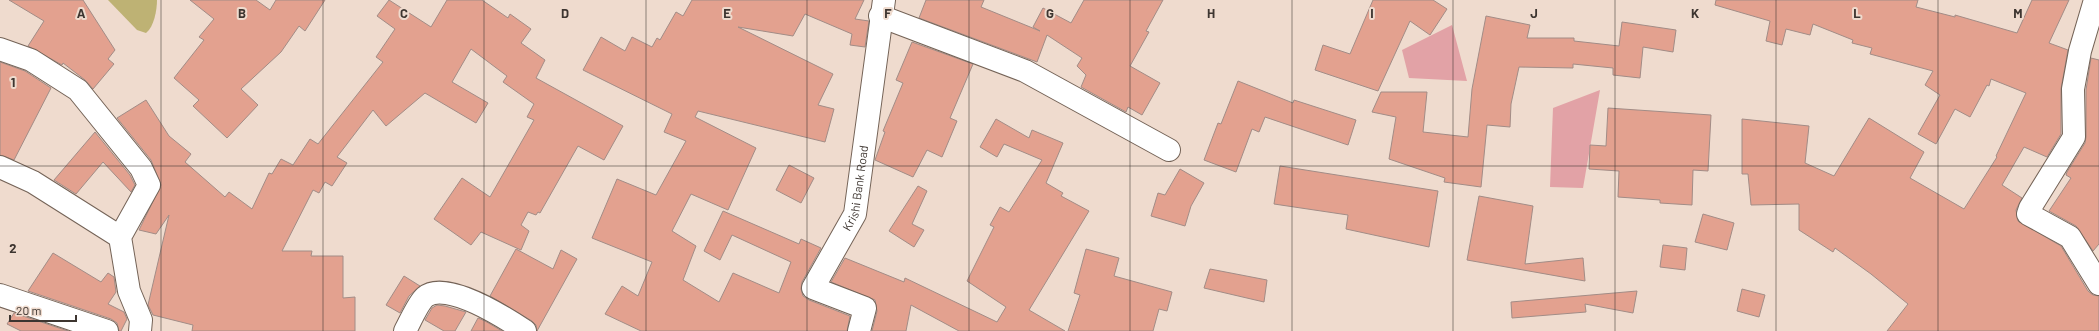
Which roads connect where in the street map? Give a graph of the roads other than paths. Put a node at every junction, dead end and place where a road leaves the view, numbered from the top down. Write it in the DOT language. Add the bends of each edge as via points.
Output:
graph roads {
  1 [pos="2095,0"];
  2 [pos="882,8"];
  3 [pos="0,50"];
  4 [pos="1168,150"];
  5 [pos="0,167"];
  6 [pos="120,237"];
  7 [pos="2099,284"];
  8 [pos="0,295"];
  9 [pos="107,331"];
  10 [pos="140,331"];
  11 [pos="405,331"];
  12 [pos="525,331"];
  13 [pos="860,331"];
  1 -- 7 [label="street" via="2080,51 2073,89 2074,137 2028,214 2070,237"];
  2 -- 4 [label="street" via="1025,71"];
  2 -- 13 [label="street, Krishi Bank Road" via="855,214 812,288 865,308"];
  3 -- 6 [label="street" via="31,60 78,90 141,168 149,185"];
  5 -- 6 [label="street" via="34,182"];
  6 -- 10 [label="street" via="129,291 141,320"];
  8 -- 9 [label="street"];
  11 -- 12 [label="street" via="424,297 432,293 456,294 500,314"];
}
